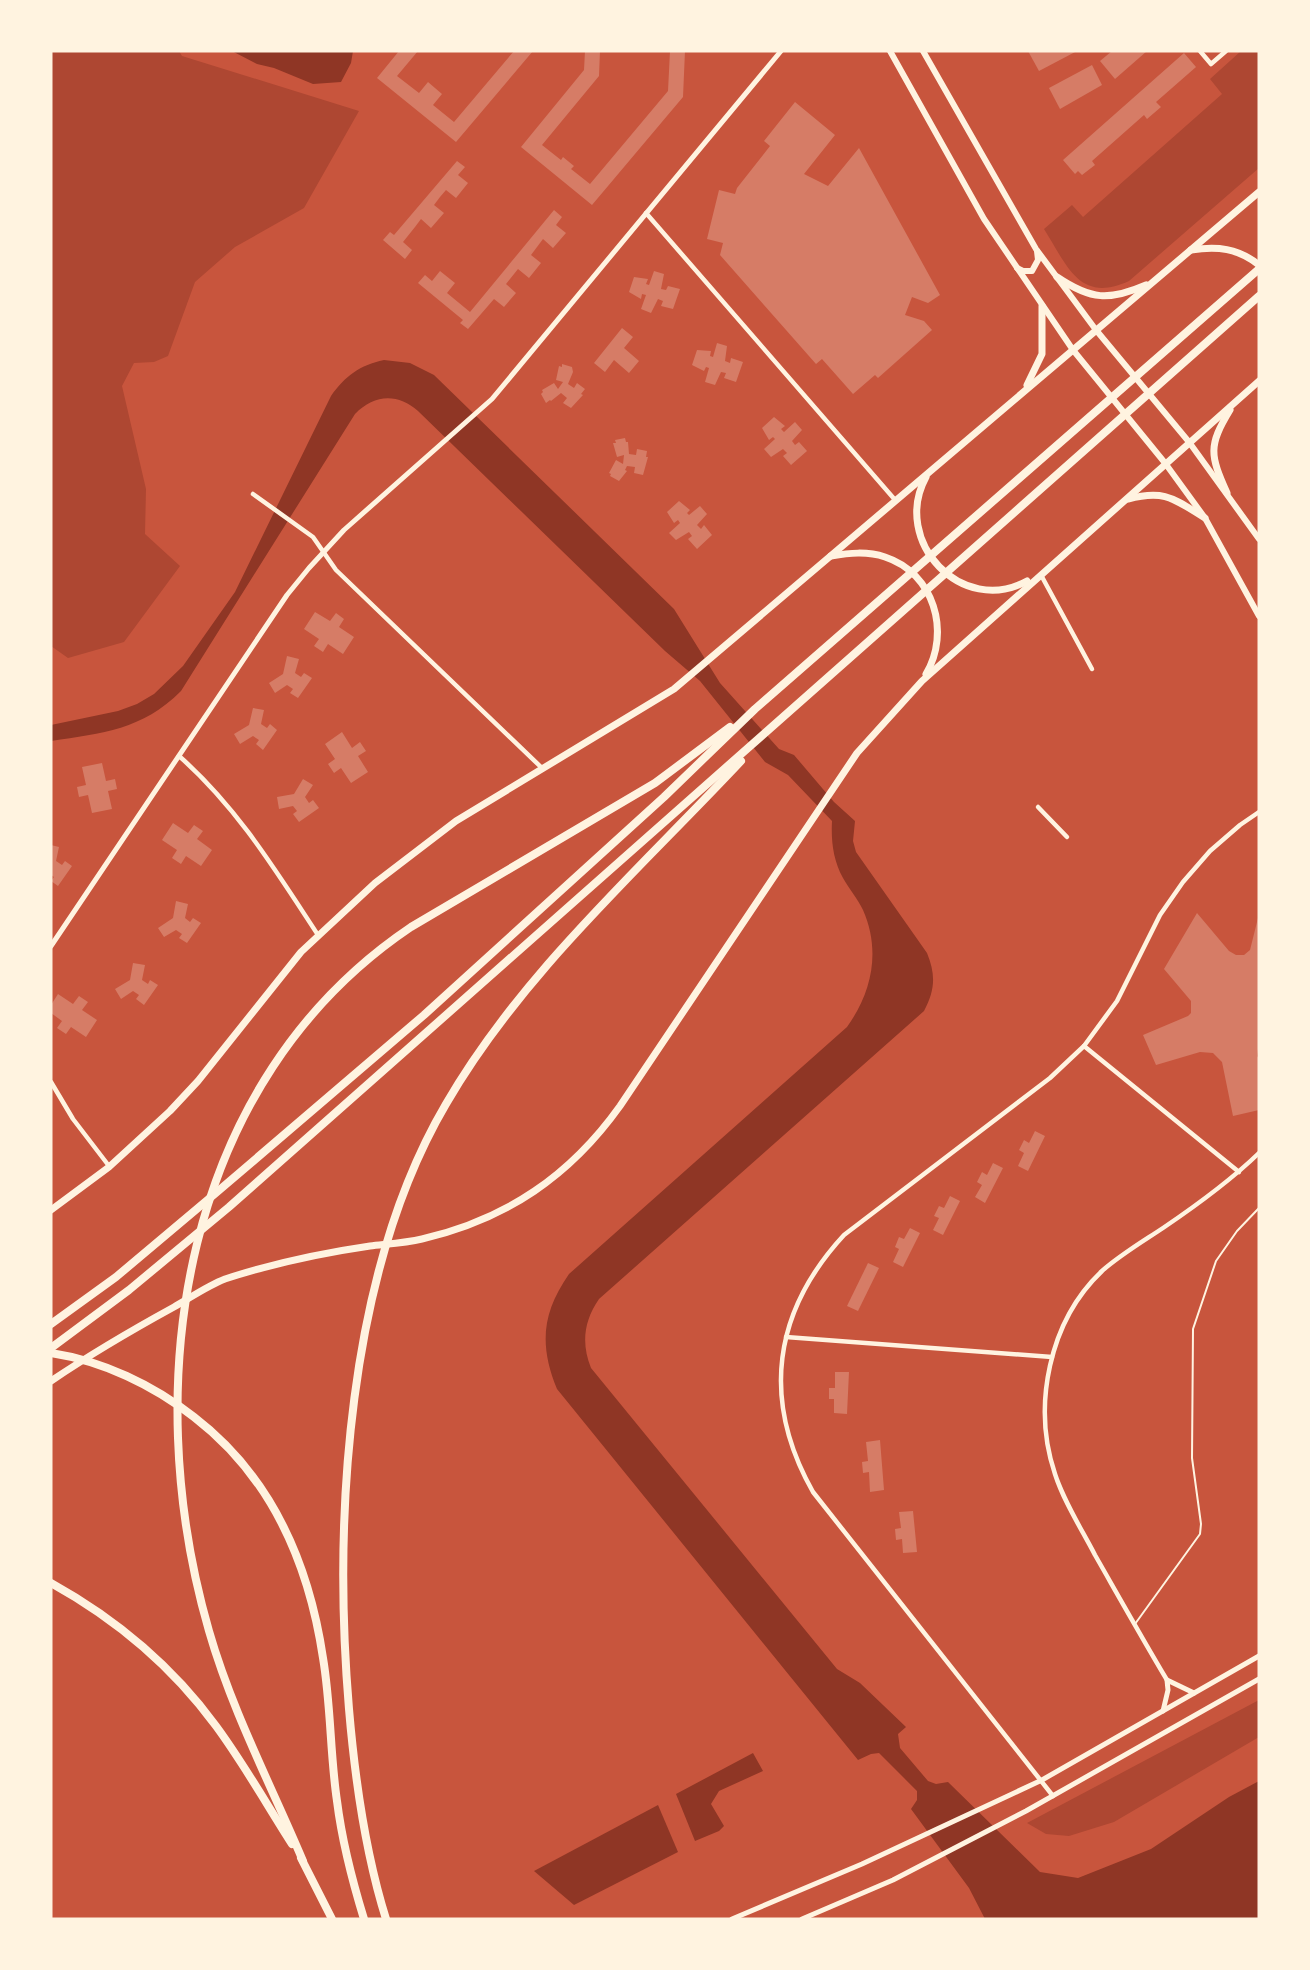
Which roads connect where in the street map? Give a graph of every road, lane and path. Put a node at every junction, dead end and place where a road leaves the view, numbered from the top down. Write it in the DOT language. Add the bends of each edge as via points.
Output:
graph roads {
  1 [pos="780,51"];
  2 [pos="890,51"];
  3 [pos="923,51"];
  4 [pos="1200,51"];
  5 [pos="1226,51"];
  6 [pos="1259,192"];
  7 [pos="646,213"];
  8 [pos="1036,249"];
  9 [pos="1191,250"];
  10 [pos="1016,267"];
  11 [pos="1259,267"];
  12 [pos="1057,277"];
  13 [pos="1153,282"];
  14 [pos="1259,296"];
  15 [pos="1042,306"];
  16 [pos="1096,330"];
  17 [pos="1073,350"];
  18 [pos="1259,381"];
  19 [pos="1023,393"];
  20 [pos="1234,403"];
  21 [pos="1188,442"];
  22 [pos="1165,463"];
  23 [pos="928,473"];
  24 [pos="1227,493"];
  25 [pos="253,494"];
  26 [pos="1124,500"];
  27 [pos="896,501"];
  28 [pos="1205,518"];
  29 [pos="1259,539"];
  30 [pos="323,551"];
  31 [pos="830,556"];
  32 [pos="1040,574"];
  33 [pos="1259,616"];
  34 [pos="1092,669"];
  35 [pos="922,681"];
  36 [pos="755,709"];
  37 [pos="765,736"];
  38 [pos="179,756"];
  39 [pos="543,769"];
  40 [pos="1038,807"];
  41 [pos="1259,812"];
  42 [pos="1067,837"];
  43 [pos="318,935"];
  44 [pos="51,946"];
  45 [pos="1084,1046"];
  46 [pos="51,1082"];
  47 [pos="1259,1153"];
  48 [pos="110,1167"];
  49 [pos="1239,1172"];
  50 [pos="1259,1208"];
  51 [pos="51,1210"];
  52 [pos="51,1324"];
  53 [pos="786,1337"];
  54 [pos="51,1348"];
  55 [pos="51,1353"];
  56 [pos="1052,1357"];
  57 [pos="51,1381"];
  58 [pos="51,1583"];
  59 [pos="1135,1625"];
  60 [pos="1259,1656"];
  61 [pos="1259,1679"];
  62 [pos="1167,1680"];
  63 [pos="1194,1693"];
  64 [pos="1163,1711"];
  65 [pos="1042,1780"];
  66 [pos="1053,1796"];
  67 [pos="303,1861"];
  68 [pos="332,1919"];
  69 [pos="364,1919"];
  70 [pos="386,1919"];
  71 [pos="732,1919"];
  72 [pos="802,1919"];
  1 -- 7 [label="street"];
  2 -- 10 [label="main road"];
  3 -- 8 [label="main road"];
  4 -- 5 [label="street" via="1210,64"];
  6 -- 9 [label="main road"];
  7 -- 27 [label="street"];
  7 -- 30 [label="street" via="492,399"];
  8 -- 10 [label="main road" via="1038,260 1032,271"];
  8 -- 12 [label="main road"];
  9 -- 11 [label="main road" via="1231,250 1250,257"];
  9 -- 13 [label="main road"];
  10 -- 15 [label="main road"];
  11 -- 36 [label="highway"];
  12 -- 13 [label="main road" via="1080,292 1107,296"];
  12 -- 16 [label="main road"];
  13 -- 16 [label="main road"];
  14 -- 37 [label="highway"];
  15 -- 17 [label="main road"];
  15 -- 19 [label="main road" via="1042,354"];
  16 -- 17 [label="main road"];
  16 -- 21 [label="main road"];
  17 -- 19 [label="main road"];
  17 -- 22 [label="main road"];
  18 -- 20 [label="main road"];
  19 -- 23 [label="main road"];
  20 -- 21 [label="main road"];
  20 -- 24 [label="main road" via="1213,453"];
  21 -- 22 [label="main road"];
  21 -- 24 [label="main road"];
  22 -- 26 [label="main road"];
  22 -- 28 [label="main road"];
  23 -- 27 [label="main road"];
  23 -- 32 [label="main road" via="919,490 917,528 924,547 942,569 966,585 985,589 1023,584"];
  24 -- 29 [label="main road"];
  25 -- 30 [label="street" via="313,537"];
  26 -- 28 [label="main road" via="1160,495"];
  26 -- 32 [label="main road"];
  27 -- 31 [label="main road"];
  28 -- 33 [label="main road"];
  30 -- 38 [label="street"];
  30 -- 39 [label="street" via="336,570"];
  31 -- 35 [label="main road" via="868,553 886,557 903,565 923,585 938,628 937,647"];
  31 -- 39 [label="main road" via="674,690"];
  32 -- 34 [label="street"];
  32 -- 35 [label="main road"];
  35 -- 57 [label="main road" via="857,753 603,1130 562,1172 528,1196 442,1234 320,1255 222,1280 105,1345"];
  36 -- 52 [label="highway" via="424,1015 218,1192"];
  36 -- 67 [label="highway" via="655,783 384,946 328,996 273,1065 228,1147 202,1225 185,1305 176,1441 181,1490 209,1632 244,1728"];
  37 -- 54 [label="highway" via="229,1208"];
  37 -- 70 [label="highway" via="527,988 445,1104 397,1209 358,1385 343,1554 344,1648 359,1793"];
  38 -- 43 [label="street" via="236,814"];
  38 -- 44 [label="street"];
  39 -- 43 [label="main road" via="414,851"];
  40 -- 42 [label="street"];
  41 -- 45 [label="street" via="1183,881 1160,915 1117,1001"];
  43 -- 48 [label="main road" via="198,1081"];
  45 -- 49 [label="street"];
  45 -- 53 [label="street" via="1050,1078 844,1235 810,1278"];
  46 -- 48 [label="street"];
  47 -- 49 [label="street"];
  48 -- 51 [label="main road"];
  49 -- 56 [label="street" via="1102,1271 1071,1310"];
  50 -- 59 [label="lane" via="1216,1261 1193,1329 1192,1458 1200,1534"];
  53 -- 56 [label="street"];
  53 -- 65 [label="street" via="780,1377 785,1425 813,1492"];
  55 -- 69 [label="highway" via="105,1367 188,1412 233,1451 283,1525 310,1589 315,1613 344,1845"];
  56 -- 59 [label="street" via="1045,1415 1054,1472 1069,1508"];
  58 -- 67 [label="highway" via="118,1626 163,1665 203,1709"];
  59 -- 62 [label="street"];
  60 -- 63 [label="street"];
  61 -- 66 [label="street"];
  62 -- 63 [label="street"];
  62 -- 64 [label="street"];
  63 -- 64 [label="street"];
  64 -- 65 [label="street"];
  65 -- 66 [label="street"];
  65 -- 71 [label="street"];
  66 -- 72 [label="street" via="892,1880"];
  67 -- 68 [label="highway"];
}
